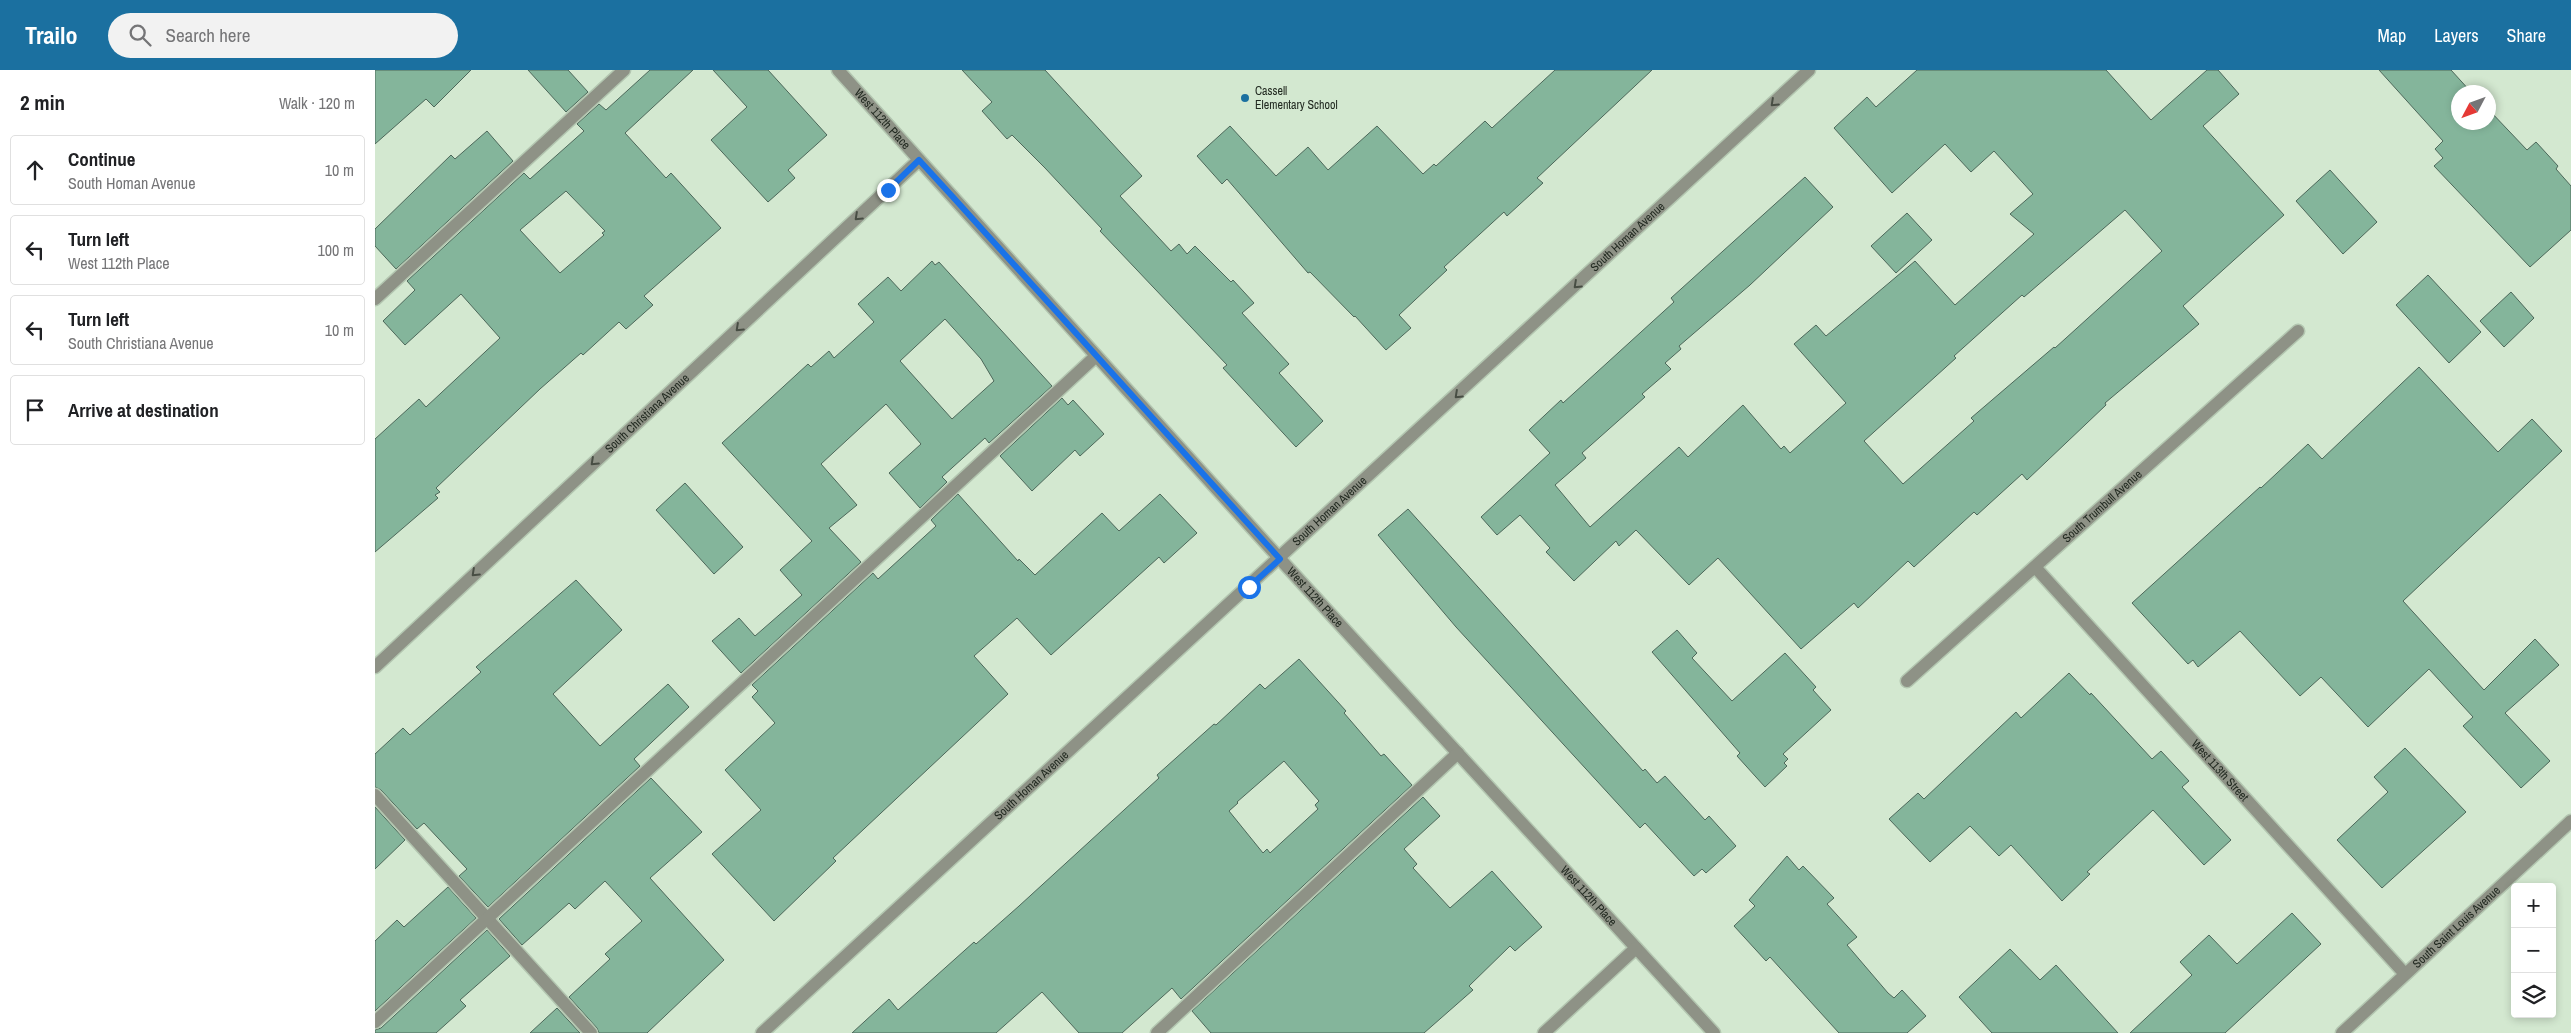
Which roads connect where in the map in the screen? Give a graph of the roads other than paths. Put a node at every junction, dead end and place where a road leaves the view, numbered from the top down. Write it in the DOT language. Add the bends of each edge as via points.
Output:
graph roads {
  1 [pos="624,70"];
  2 [pos="838,70"];
  3 [pos="1809,70"];
  4 [pos="919,160"];
  5 [pos="375,299"];
  6 [pos="2298,331"];
  7 [pos="1096,356"];
  8 [pos="1280,559"];
  9 [pos="2035,567"];
  10 [pos="375,667"];
  11 [pos="1907,680"];
  12 [pos="1458,753"];
  13 [pos="375,795"];
  14 [pos="2571,821"];
  15 [pos="488,919"];
  16 [pos="1636,948"];
  17 [pos="2405,974"];
  18 [pos="375,1022"];
  19 [pos="591,1033"];
  20 [pos="762,1033"];
  21 [pos="1157,1033"];
  22 [pos="1544,1033"];
  23 [pos="1714,1033"];
  24 [pos="2342,1033"];
  1 -- 5 [label="street"];
  2 -- 4 [label="street, West 112th Place"];
  3 -- 8 [label="street, South Homan Avenue, one-way"];
  4 -- 7 [label="street, West 112th Place"];
  4 -- 10 [label="street, South Christiana Avenue, one-way"];
  6 -- 9 [label="street, South Trumbull Avenue"];
  7 -- 8 [label="street, West 112th Place"];
  7 -- 15 [label="street"];
  8 -- 12 [label="street, West 112th Place"];
  8 -- 20 [label="street, South Homan Avenue"];
  9 -- 11 [label="street, South Trumbull Avenue"];
  9 -- 17 [label="street, West 113th Street"];
  12 -- 16 [label="street, West 112th Place"];
  12 -- 21 [label="street"];
  13 -- 15 [label="street"];
  14 -- 17 [label="street, South Saint Louis Avenue"];
  15 -- 18 [label="street"];
  15 -- 19 [label="street"];
  16 -- 22 [label="street"];
  16 -- 23 [label="street, West 112th Place"];
  17 -- 24 [label="street, South Saint Louis Avenue"];
}
